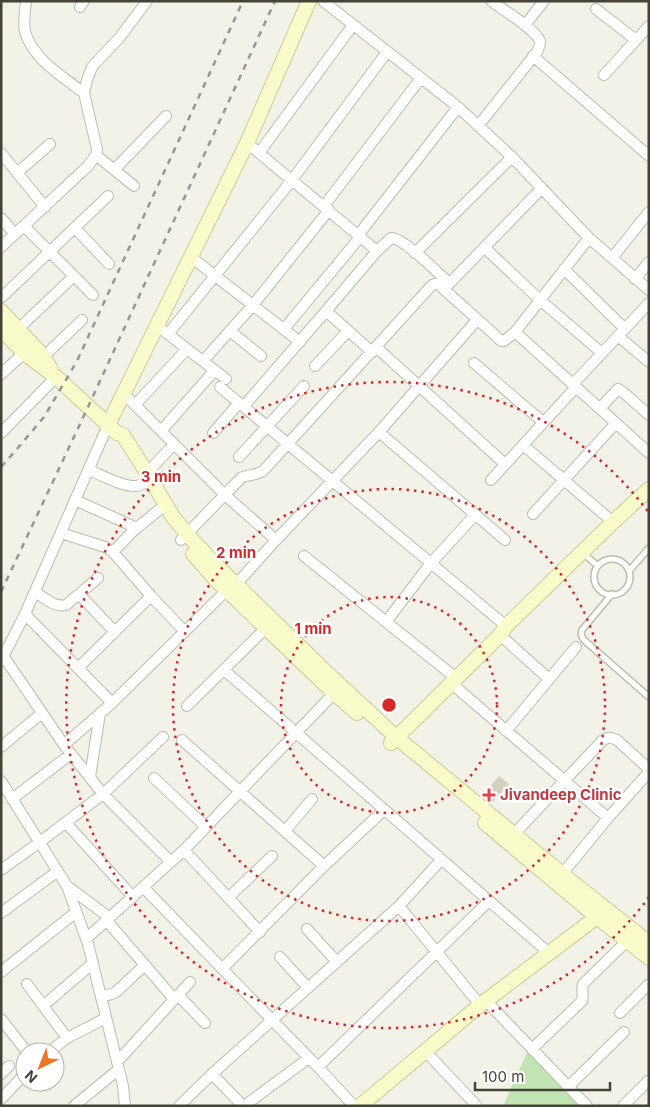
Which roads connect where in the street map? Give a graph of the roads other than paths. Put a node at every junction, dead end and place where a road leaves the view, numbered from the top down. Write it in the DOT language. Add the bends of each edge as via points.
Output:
graph roads {
  1 [pos="26,1"];
  2 [pos="147,1"];
  3 [pos="309,1"];
  4 [pos="323,1"];
  5 [pos="491,1"];
  6 [pos="544,1"];
  7 [pos="596,9"];
  8 [pos="353,25"];
  9 [pos="524,25"];
  10 [pos="649,26"];
  11 [pos="636,40"];
  12 [pos="387,52"];
  13 [pos="533,56"];
  14 [pos="604,75"];
  15 [pos="421,78"];
  16 [pos="84,93"];
  17 [pos="458,107"];
  18 [pos="166,116"];
  19 [pos="478,126"];
  20 [pos="247,143"];
  21 [pos="50,144"];
  22 [pos="259,152"];
  23 [pos="1,153"];
  24 [pos="96,155"];
  25 [pos="649,156"];
  26 [pos="512,158"];
  27 [pos="114,170"];
  28 [pos="17,172"];
  29 [pos="292,180"];
  30 [pos="134,186"];
  31 [pos="542,188"];
  32 [pos="108,196"];
  33 [pos="45,207"];
  34 [pos="327,208"];
  35 [pos="649,212"];
  36 [pos="1,218"];
  37 [pos="24,226"];
  38 [pos="75,228"];
  39 [pos="15,234"];
  40 [pos="360,235"];
  41 [pos="589,238"];
  42 [pos="1,247"];
  43 [pos="484,248"];
  44 [pos="378,250"];
  45 [pos="50,252"];
  46 [pos="416,253"];
  47 [pos="191,257"];
  48 [pos="612,258"];
  49 [pos="649,262"];
  50 [pos="109,264"];
  51 [pos="564,269"];
  52 [pos="74,276"];
  53 [pos="215,276"];
  54 [pos="635,278"];
  55 [pos="446,286"];
  56 [pos="649,290"];
  57 [pos="93,295"];
  58 [pos="1,298"];
  59 [pos="540,300"];
  60 [pos="649,303"];
  61 [pos="253,305"];
  62 [pos="1,311"];
  63 [pos="326,311"];
  64 [pos="82,320"];
  65 [pos="477,320"];
  66 [pos="162,329"];
  67 [pos="284,329"];
  68 [pos="230,331"];
  69 [pos="348,331"];
  70 [pos="10,332"];
  71 [pos="515,332"];
  72 [pos="622,332"];
  73 [pos="300,342"];
  74 [pos="188,349"];
  75 [pos="374,349"];
  76 [pos="24,353"];
  77 [pos="602,353"];
  78 [pos="261,356"];
  79 [pos="40,360"];
  80 [pos="203,361"];
  81 [pos="649,362"];
  82 [pos="474,363"];
  83 [pos="315,366"];
  84 [pos="215,370"];
  85 [pos="1,374"];
  86 [pos="55,376"];
  87 [pos="304,386"];
  88 [pos="419,386"];
  89 [pos="575,386"];
  90 [pos="124,394"];
  91 [pos="241,404"];
  92 [pos="135,405"];
  93 [pos="600,408"];
  94 [pos="648,412"];
  95 [pos="543,422"];
  96 [pos="616,424"];
  97 [pos="267,426"];
  98 [pos="112,429"];
  99 [pos="161,432"];
  100 [pos="379,432"];
  101 [pos="1,433"];
  102 [pos="213,433"];
  103 [pos="287,443"];
  104 [pos="174,444"];
  105 [pos="523,445"];
  106 [pos="649,453"];
  107 [pos="239,456"];
  108 [pos="505,464"];
  109 [pos="88,470"];
  110 [pos="147,479"];
  111 [pos="491,480"];
  112 [pos="333,481"];
  113 [pos="565,481"];
  114 [pos="649,489"];
  115 [pos="225,495"];
  116 [pos="75,500"];
  117 [pos="160,509"];
  118 [pos="533,514"];
  119 [pos="475,515"];
  120 [pos="613,522"];
  121 [pos="137,528"];
  122 [pos="61,533"];
  123 [pos="184,537"];
  124 [pos="276,540"];
  125 [pos="505,540"];
  126 [pos="649,548"];
  127 [pos="582,551"];
  128 [pos="114,552"];
  129 [pos="304,556"];
  130 [pos="431,563"];
  131 [pos="598,566"];
  132 [pos="628,571"];
  133 [pos="98,578"];
  134 [pos="231,589"];
  135 [pos="35,592"];
  136 [pos="79,594"];
  137 [pos="612,594"];
  138 [pos="151,596"];
  139 [pos="24,614"];
  140 [pos="386,622"];
  141 [pos="270,624"];
  142 [pos="503,630"];
  143 [pos="184,631"];
  144 [pos="115,632"];
  145 [pos="576,647"];
  146 [pos="2,659"];
  147 [pos="78,668"];
  148 [pos="224,670"];
  149 [pos="549,679"];
  150 [pos="453,681"];
  151 [pos="337,690"];
  152 [pos="649,697"];
  153 [pos="112,703"];
  154 [pos="187,706"];
  155 [pos="42,713"];
  156 [pos="100,713"];
  157 [pos="506,731"];
  158 [pos="296,733"];
  159 [pos="163,737"];
  160 [pos="182,740"];
  161 [pos="393,740"];
  162 [pos="64,745"];
  163 [pos="1,747"];
  164 [pos="71,754"];
  165 [pos="649,771"];
  166 [pos="90,777"];
  167 [pos="154,778"];
  168 [pos="564,780"];
  169 [pos="1,781"];
  170 [pos="240,791"];
  171 [pos="104,794"];
  172 [pos="12,798"];
  173 [pos="312,799"];
  174 [pos="464,799"];
  175 [pos="384,810"];
  176 [pos="608,818"];
  177 [pos="66,822"];
  178 [pos="206,827"];
  179 [pos="285,831"];
  180 [pos="514,834"];
  181 [pos="40,842"];
  182 [pos="184,850"];
  183 [pos="272,856"];
  184 [pos="442,860"];
  185 [pos="171,862"];
  186 [pos="324,866"];
  187 [pos="1,870"];
  188 [pos="58,871"];
  189 [pos="562,874"];
  190 [pos="67,886"];
  191 [pos="144,888"];
  192 [pos="133,897"];
  193 [pos="228,898"];
  194 [pos="489,901"];
  195 [pos="399,906"];
  196 [pos="76,912"];
  197 [pos="601,912"];
  198 [pos="1,913"];
  199 [pos="109,919"];
  200 [pos="307,929"];
  201 [pos="260,932"];
  202 [pos="86,940"];
  203 [pos="628,941"];
  204 [pos="649,943"];
  205 [pos="437,952"];
  206 [pos="549,953"];
  207 [pos="280,957"];
  208 [pos="649,958"];
  209 [pos="336,962"];
  210 [pos="92,963"];
  211 [pos="145,965"];
  212 [pos="222,969"];
  213 [pos="1,972"];
  214 [pos="190,982"];
  215 [pos="26,984"];
  216 [pos="649,984"];
  217 [pos="308,988"];
  218 [pos="100,996"];
  219 [pos="176,997"];
  220 [pos="483,1003"];
  221 [pos="43,1006"];
  222 [pos="620,1013"];
  223 [pos="1,1018"];
  224 [pos="106,1018"];
  225 [pos="272,1020"];
  226 [pos="205,1023"];
  227 [pos="624,1032"];
  228 [pos="67,1038"];
  229 [pos="19,1042"];
  230 [pos="62,1042"];
  231 [pos="532,1049"];
  232 [pos="425,1050"];
  233 [pos="309,1058"];
  234 [pos="9,1066"];
  235 [pos="118,1066"];
  236 [pos="318,1067"];
  237 [pos="1,1074"];
  238 [pos="212,1074"];
  239 [pos="649,1080"];
  240 [pos="15,1084"];
  241 [pos="568,1087"];
  242 [pos="1,1099"];
  243 [pos="74,1106"];
  244 [pos="125,1106"];
  245 [pos="179,1106"];
  246 [pos="244,1106"];
  247 [pos="354,1106"];
  248 [pos="360,1106"];
  249 [pos="477,1106"];
  250 [pos="587,1106"];
  251 [pos="623,1106"];
  1 -- 16 [label="street" via="25,31 36,53"];
  2 -- 16 [label="street" via="92,67"];
  3 -- 20 [label="street"];
  4 -- 8 [label="street"];
  5 -- 9 [label="street"];
  6 -- 9 [label="street"];
  7 -- 11 [label="street"];
  8 -- 12 [label="street"];
  8 -- 22 [label="street"];
  9 -- 13 [label="street" via="540,41"];
  10 -- 11 [label="street"];
  11 -- 14 [label="street"];
  12 -- 15 [label="street"];
  12 -- 29 [label="street"];
  13 -- 19 [label="street"];
  13 -- 25 [label="street"];
  15 -- 17 [label="street"];
  15 -- 34 [label="street"];
  16 -- 24 [label="street"];
  17 -- 19 [label="street"];
  17 -- 40 [label="street"];
  18 -- 27 [label="street"];
  19 -- 26 [label="street"];
  20 -- 22 [label="street"];
  20 -- 47 [label="street"];
  21 -- 28 [label="street"];
  22 -- 29 [label="street"];
  23 -- 28 [label="street"];
  24 -- 27 [label="street"];
  24 -- 33 [label="street"];
  26 -- 31 [label="street"];
  26 -- 46 [label="street"];
  27 -- 30 [label="street"];
  28 -- 33 [label="street"];
  29 -- 34 [label="street"];
  29 -- 53 [label="street"];
  31 -- 41 [label="street"];
  31 -- 43 [label="street"];
  32 -- 38 [label="street"];
  33 -- 37 [label="street"];
  34 -- 40 [label="street"];
  34 -- 61 [label="street"];
  35 -- 48 [label="street"];
  36 -- 39 [label="street"];
  37 -- 39 [label="street"];
  37 -- 45 [label="street"];
  38 -- 45 [label="street"];
  38 -- 50 [label="street"];
  39 -- 42 [label="street"];
  40 -- 44 [label="street"];
  40 -- 67 [label="street"];
  41 -- 48 [label="street"];
  41 -- 51 [label="street"];
  43 -- 55 [label="street"];
  43 -- 59 [label="street"];
  44 -- 46 [label="street" via="387,240 396,238"];
  44 -- 63 [label="street"];
  45 -- 52 [label="street"];
  45 -- 58 [label="street"];
  46 -- 55 [label="street"];
  47 -- 53 [label="street"];
  47 -- 66 [label="street"];
  48 -- 54 [label="street"];
  49 -- 54 [label="street"];
  51 -- 59 [label="street"];
  51 -- 72 [label="street"];
  52 -- 57 [label="street"];
  52 -- 70 [label="street"];
  53 -- 61 [label="street"];
  53 -- 66 [label="street"];
  54 -- 56 [label="street"];
  55 -- 65 [label="street"];
  55 -- 75 [label="street" via="432,285"];
  59 -- 71 [label="street"];
  59 -- 77 [label="street"];
  60 -- 72 [label="street"];
  61 -- 67 [label="street"];
  61 -- 68 [label="street"];
  62 -- 70 [label="street"];
  63 -- 69 [label="street"];
  63 -- 73 [label="street"];
  64 -- 79 [label="street"];
  65 -- 71 [label="street" via="501,341"];
  65 -- 88 [label="street"];
  66 -- 74 [label="street"];
  66 -- 90 [label="street"];
  67 -- 73 [label="street"];
  68 -- 78 [label="street"];
  68 -- 80 [label="street"];
  69 -- 75 [label="street"];
  69 -- 83 [label="street"];
  70 -- 76 [label="street"];
  70 -- 79 [label="street"];
  71 -- 89 [label="street"];
  72 -- 77 [label="street"];
  72 -- 81 [label="street"];
  73 -- 91 [label="street"];
  74 -- 80 [label="street"];
  74 -- 92 [label="street"];
  75 -- 88 [label="street"];
  75 -- 103 [label="street"];
  76 -- 79 [label="street"];
  76 -- 85 [label="street"];
  77 -- 89 [label="street"];
  79 -- 86 [label="street"];
  80 -- 84 [label="street"];
  82 -- 95 [label="street"];
  84 -- 91 [label="street"];
  84 -- 99 [label="street"];
  86 -- 98 [label="street"];
  86 -- 101 [label="street"];
  87 -- 97 [label="street"];
  88 -- 100 [label="street"];
  88 -- 108 [label="street"];
  89 -- 93 [label="street"];
  89 -- 95 [label="street"];
  90 -- 92 [label="street"];
  90 -- 98 [label="street"];
  91 -- 97 [label="street"];
  91 -- 102 [label="street"];
  92 -- 99 [label="street"];
  93 -- 94 [label="street" via="618,389"];
  93 -- 96 [label="street"];
  95 -- 105 [label="street"];
  96 -- 106 [label="street"];
  96 -- 113 [label="street"];
  97 -- 103 [label="street"];
  97 -- 107 [label="street"];
  98 -- 109 [label="street"];
  98 -- 110 [label="street"];
  99 -- 104 [label="street"];
  100 -- 112 [label="street"];
  100 -- 119 [label="street"];
  103 -- 112 [label="street"];
  103 -- 115 [label="street" via="261,473 240,478"];
  104 -- 110 [label="street"];
  104 -- 115 [label="street"];
  105 -- 108 [label="street"];
  105 -- 113 [label="street"];
  108 -- 111 [label="street"];
  109 -- 110 [label="street" via="135,486"];
  109 -- 116 [label="street"];
  110 -- 117 [label="street"];
  110 -- 123 [label="street"];
  112 -- 124 [label="street"];
  112 -- 130 [label="street"];
  113 -- 118 [label="street"];
  113 -- 120 [label="street"];
  114 -- 120 [label="street"];
  115 -- 123 [label="street"];
  115 -- 124 [label="street"];
  116 -- 121 [label="street"];
  116 -- 122 [label="street"];
  117 -- 121 [label="street"];
  117 -- 123 [label="street" via="174,531"];
  119 -- 125 [label="street"];
  119 -- 130 [label="street"];
  120 -- 127 [label="street"];
  121 -- 128 [label="street"];
  122 -- 128 [label="street"];
  122 -- 135 [label="street"];
  123 -- 134 [label="street" via="215,579"];
  124 -- 134 [label="street"];
  126 -- 132 [label="lane"];
  127 -- 131 [label="lane"];
  127 -- 142 [label="street"];
  128 -- 138 [label="street"];
  129 -- 140 [label="street"];
  130 -- 140 [label="street"];
  130 -- 142 [label="street"];
  131 -- 132 [label="lane" via="606,560 617,560"];
  131 -- 137 [label="lane" via="594,576 597,587"];
  132 -- 137 [label="lane" via="625,589"];
  133 -- 136 [label="street"];
  134 -- 141 [label="street"];
  134 -- 143 [label="street"];
  135 -- 136 [label="street" via="60,606"];
  135 -- 139 [label="street"];
  136 -- 144 [label="street"];
  137 -- 152 [label="lane" via="582,630 582,636"];
  138 -- 143 [label="street"];
  138 -- 144 [label="street"];
  139 -- 146 [label="street"];
  139 -- 147 [label="street"];
  140 -- 150 [label="street"];
  141 -- 148 [label="street"];
  141 -- 151 [label="street"];
  142 -- 149 [label="street"];
  142 -- 150 [label="street"];
  143 -- 153 [label="street"];
  144 -- 147 [label="street"];
  145 -- 149 [label="street"];
  146 -- 155 [label="street"];
  147 -- 153 [label="street"];
  148 -- 154 [label="street"];
  148 -- 158 [label="street"];
  149 -- 157 [label="street"];
  150 -- 157 [label="street"];
  150 -- 161 [label="street"];
  151 -- 158 [label="street"];
  151 -- 161 [label="street"];
  153 -- 156 [label="street"];
  155 -- 162 [label="street"];
  155 -- 163 [label="street"];
  156 -- 162 [label="street"];
  156 -- 166 [label="street"];
  157 -- 168 [label="street"];
  158 -- 170 [label="street"];
  158 -- 175 [label="street"];
  159 -- 171 [label="street"];
  160 -- 170 [label="street"];
  161 -- 174 [label="street"];
  162 -- 164 [label="street"];
  164 -- 166 [label="street"];
  164 -- 172 [label="street"];
  165 -- 168 [label="street" via="611,737 603,740"];
  165 -- 176 [label="street"];
  166 -- 171 [label="street"];
  167 -- 178 [label="street"];
  168 -- 176 [label="street"];
  168 -- 180 [label="street"];
  169 -- 172 [label="street"];
  170 -- 178 [label="street"];
  170 -- 179 [label="street"];
  171 -- 177 [label="street"];
  171 -- 185 [label="street"];
  172 -- 181 [label="street"];
  173 -- 179 [label="street"];
  174 -- 180 [label="street"];
  174 -- 197 [label="street"];
  175 -- 184 [label="street"];
  175 -- 186 [label="street"];
  176 -- 189 [label="street"];
  177 -- 181 [label="street"];
  177 -- 192 [label="street"];
  178 -- 182 [label="street"];
  179 -- 186 [label="street"];
  180 -- 189 [label="street"];
  181 -- 187 [label="street"];
  181 -- 188 [label="street"];
  182 -- 185 [label="street"];
  182 -- 193 [label="street"];
  183 -- 193 [label="street"];
  184 -- 194 [label="street"];
  184 -- 195 [label="street"];
  185 -- 191 [label="street"];
  186 -- 201 [label="street"];
  188 -- 190 [label="street"];
  188 -- 198 [label="street"];
  189 -- 197 [label="street"];
  190 -- 196 [label="street"];
  190 -- 199 [label="street"];
  191 -- 192 [label="street"];
  191 -- 212 [label="street"];
  192 -- 199 [label="street"];
  193 -- 201 [label="street"];
  194 -- 205 [label="street"];
  194 -- 206 [label="street"];
  195 -- 205 [label="street"];
  195 -- 209 [label="street"];
  196 -- 202 [label="street"];
  196 -- 213 [label="street"];
  197 -- 203 [label="street"];
  197 -- 204 [label="street"];
  197 -- 206 [label="street"];
  199 -- 202 [label="street"];
  199 -- 211 [label="street"];
  200 -- 209 [label="street"];
  201 -- 212 [label="street"];
  202 -- 210 [label="street"];
  203 -- 208 [label="street"];
  203 -- 231 [label="street" via="583,984 582,1001"];
  205 -- 220 [label="street"];
  205 -- 236 [label="street"];
  206 -- 220 [label="street"];
  207 -- 217 [label="street"];
  209 -- 217 [label="street"];
  210 -- 218 [label="street"];
  210 -- 221 [label="street"];
  211 -- 218 [label="street" via="116,992"];
  211 -- 219 [label="street"];
  212 -- 225 [label="street"];
  214 -- 219 [label="street"];
  215 -- 221 [label="street"];
  216 -- 222 [label="street"];
  217 -- 225 [label="street"];
  218 -- 224 [label="street"];
  219 -- 226 [label="street"];
  219 -- 235 [label="street"];
  220 -- 231 [label="street"];
  220 -- 232 [label="street"];
  221 -- 228 [label="street"];
  223 -- 229 [label="street"];
  224 -- 228 [label="street"];
  224 -- 235 [label="street"];
  225 -- 233 [label="street"];
  225 -- 238 [label="street"];
  227 -- 241 [label="street"];
  228 -- 230 [label="street"];
  231 -- 241 [label="street"];
  232 -- 248 [label="street"];
  232 -- 249 [label="street"];
  233 -- 236 [label="street"];
  233 -- 246 [label="street"];
  234 -- 237 [label="street"];
  235 -- 243 [label="street"];
  235 -- 244 [label="street"];
  236 -- 247 [label="street"];
  238 -- 245 [label="street"];
  238 -- 246 [label="street"];
  239 -- 251 [label="street"];
  240 -- 242 [label="street"];
  241 -- 250 [label="street"];
}
